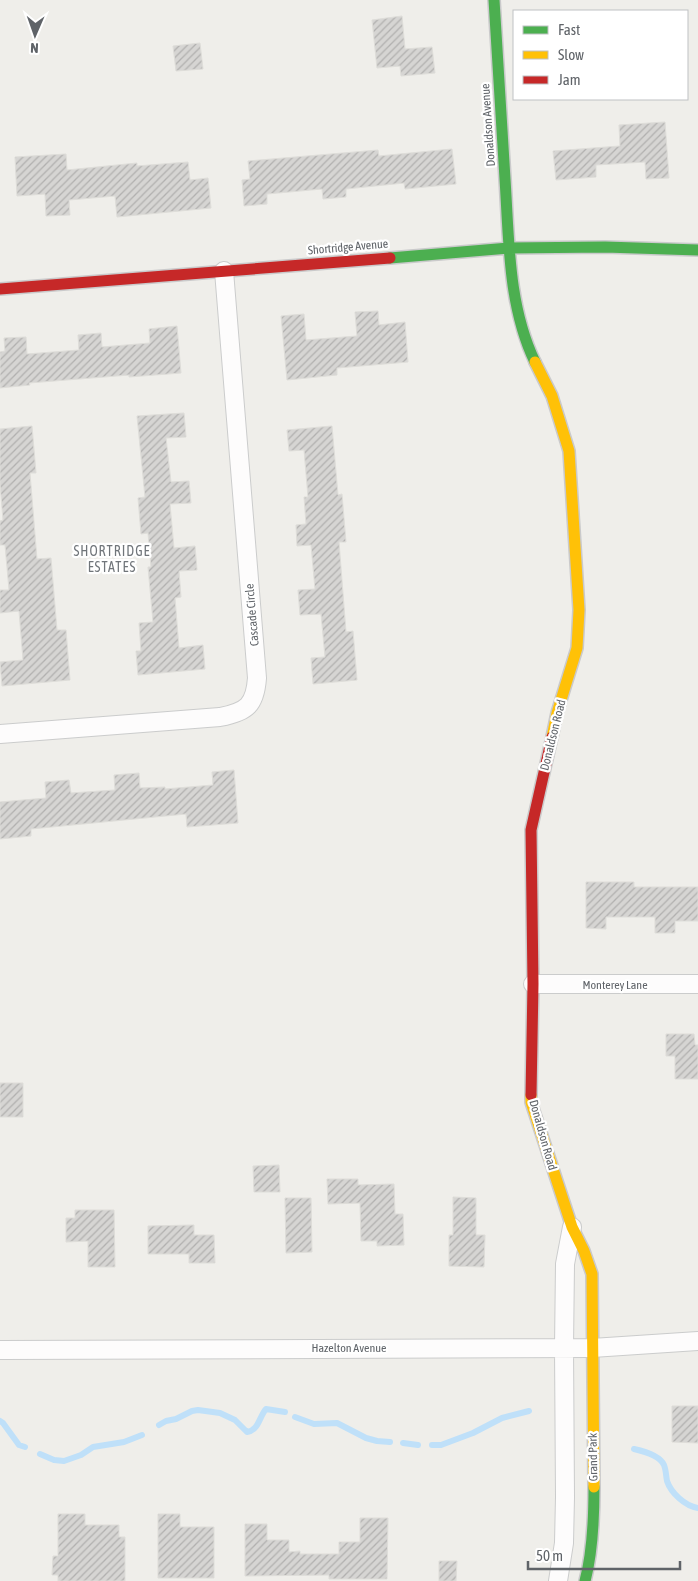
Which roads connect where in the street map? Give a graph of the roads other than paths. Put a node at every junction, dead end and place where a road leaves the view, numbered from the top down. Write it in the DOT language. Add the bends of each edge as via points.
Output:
graph roads {
  1 [pos="494,0"];
  2 [pos="510,248"];
  3 [pos="698,250"];
  4 [pos="224,271"];
  5 [pos="0,289"];
  6 [pos="0,734"];
  7 [pos="533,984"];
  8 [pos="698,984"];
  9 [pos="572,1227"];
  10 [pos="698,1341"];
  11 [pos="564,1348"];
  12 [pos="592,1348"];
  13 [pos="0,1350"];
  14 [pos="560,1572"];
  15 [pos="587,1573"];
  1 -- 2 [label="street, Donaldson Avenue"];
  2 -- 3 [label="street, Shortridge Avenue"];
  2 -- 4 [label="street, Shortridge Avenue"];
  2 -- 7 [label="street, Donaldson Road" via="516,307 526,343 552,396 569,451 579,610 577,648 557,714 531,830"];
  4 -- 5 [label="street, Shortridge Avenue"];
  4 -- 6 [label="street, Cascade Circle" via="256,693 248,708 220,717"];
  7 -- 8 [label="street, Monterey Lane"];
  7 -- 9 [label="street, Donaldson Road" via="531,1102"];
  9 -- 11 [label="street, Donaldson Road" via="566,1264"];
  9 -- 12 [label="street, Donaldson Road" via="592,1274"];
  10 -- 12 [label="street, Hazelton Avenue"];
  11 -- 12 [label="street, Hazelton Avenue"];
  11 -- 13 [label="street, Hazelton Avenue"];
  11 -- 14 [label="street, Grand Park" via="565,1497"];
  12 -- 15 [label="street, Grand Park" via="594,1509"];
  14 -- 15 [label="street, Grand Park"];
}
